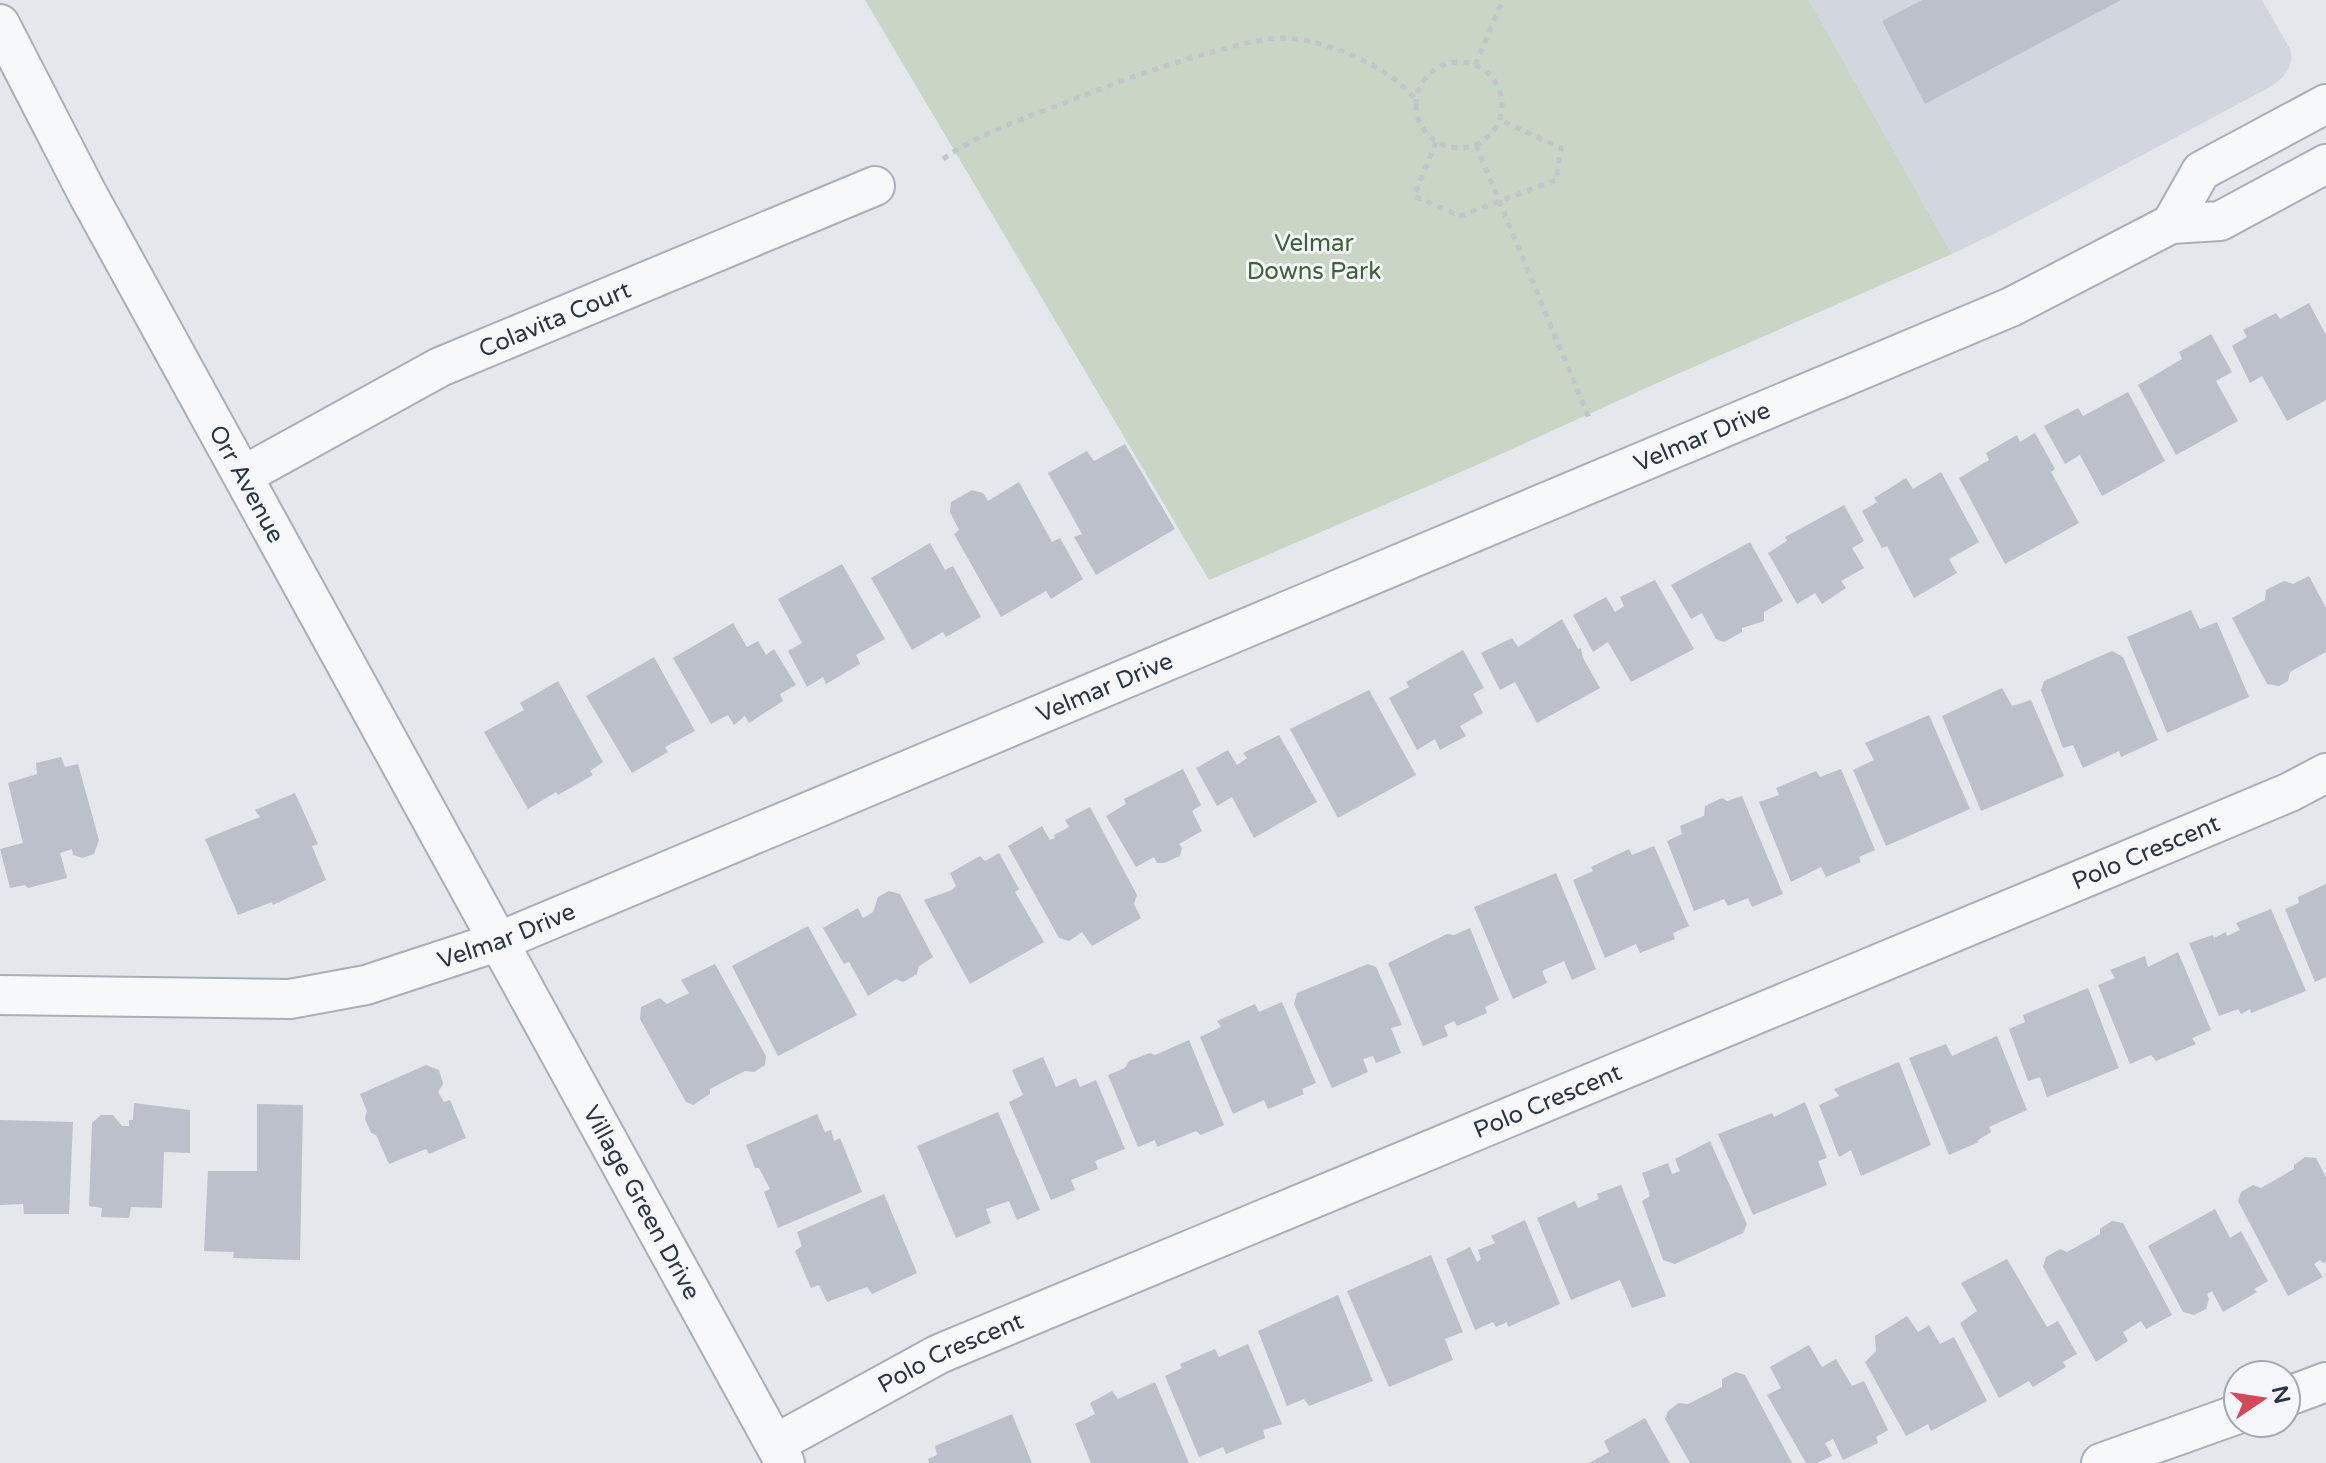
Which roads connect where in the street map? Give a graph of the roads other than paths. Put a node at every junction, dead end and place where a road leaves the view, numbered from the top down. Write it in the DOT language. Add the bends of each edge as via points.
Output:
graph roads {
  1 [pos="0,24"];
  2 [pos="2326,104"];
  3 [pos="2326,164"];
  4 [pos="875,186"];
  5 [pos="2171,224"];
  6 [pos="244,475"];
  7 [pos="2326,773"];
  8 [pos="500,941"];
  9 [pos="0,995"];
  10 [pos="2326,1382"];
  11 [pos="2302,1391"];
  12 [pos="2222,1420"];
  13 [pos="780,1454"];
  14 [pos="2101,1463"];
  1 -- 6 [label="street, Orr Avenue"];
  2 -- 5 [label="street" via="2201,171"];
  3 -- 5 [label="street, Velmar Drive" via="2220,221"];
  4 -- 6 [label="street, Colavita Court" via="440,367"];
  5 -- 8 [label="street, Velmar Drive" via="2011,307"];
  6 -- 8 [label="street, Orr Avenue"];
  7 -- 13 [label="street, Polo Crescent" via="2143,854 939,1354"];
  8 -- 9 [label="street, Velmar Drive" via="366,985 290,999"];
  8 -- 13 [label="street, Village Green Drive"];
  10 -- 11 [label="street"];
  12 -- 14 [label="street"];
}
